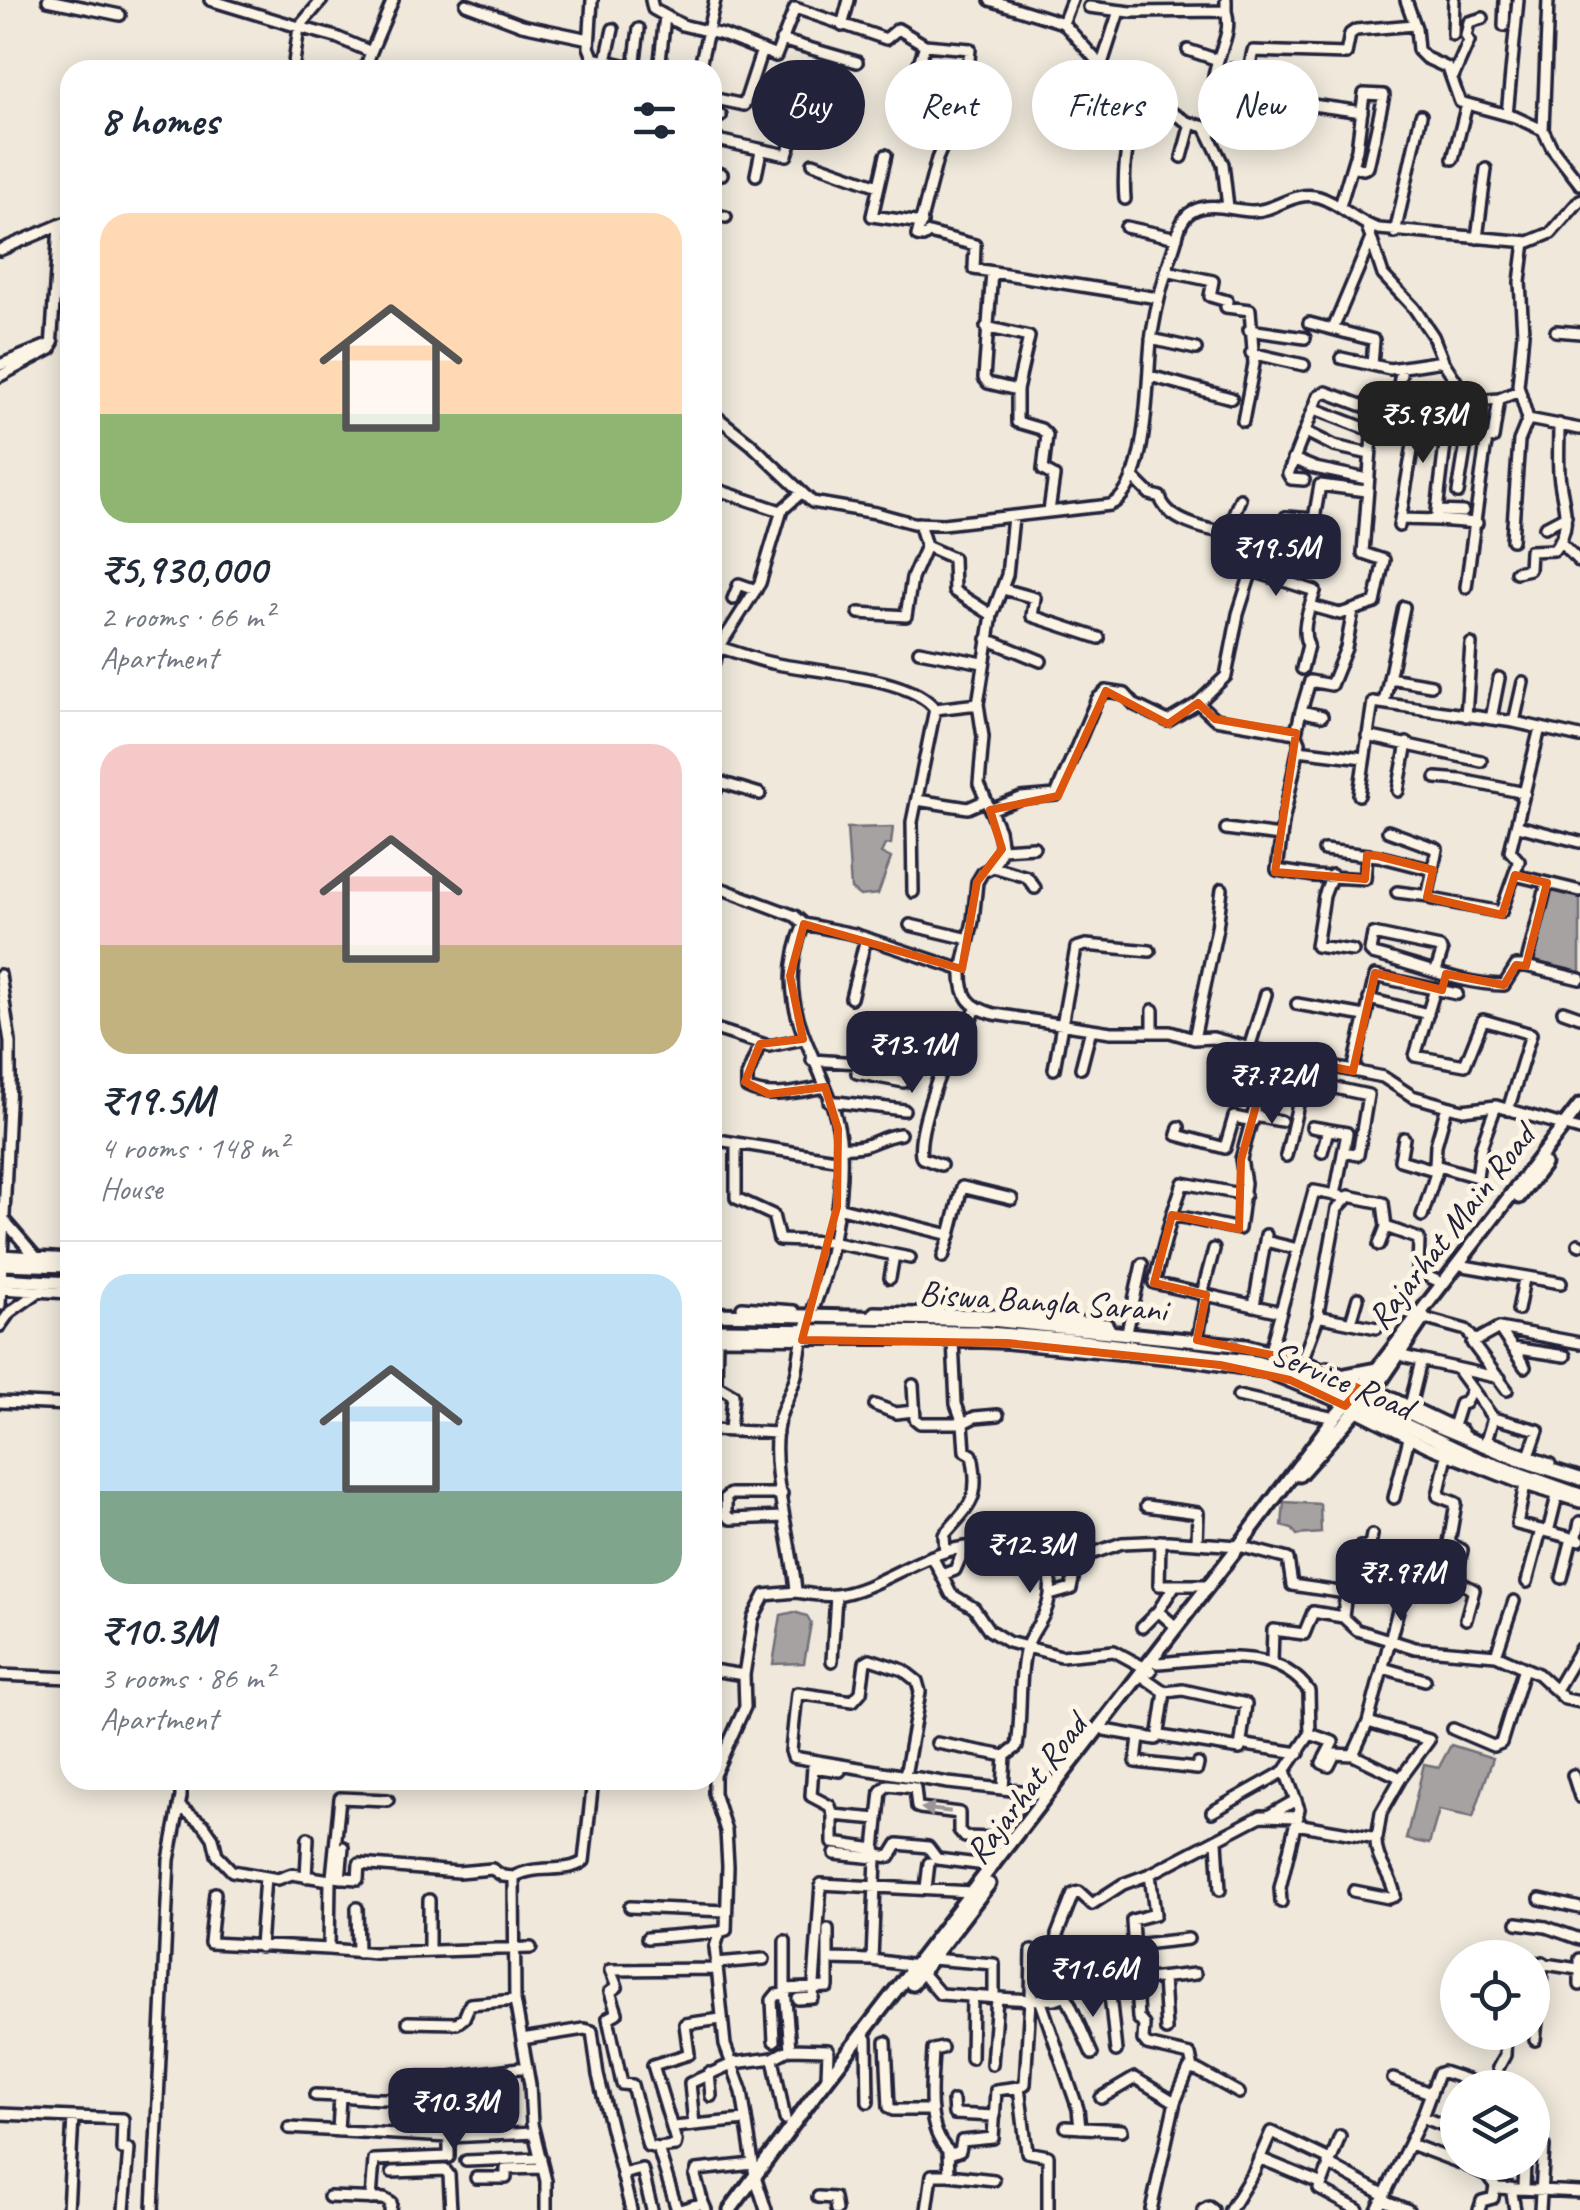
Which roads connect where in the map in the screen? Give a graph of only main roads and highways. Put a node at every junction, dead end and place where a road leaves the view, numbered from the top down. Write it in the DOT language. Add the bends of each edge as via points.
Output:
graph roads {
  1 [pos="1580,1105"];
  2 [pos="1580,1117"];
  3 [pos="1572,1128"];
  4 [pos="2,1259"];
  5 [pos="60,1262"];
  6 [pos="60,1283"];
  7 [pos="1,1284"];
  8 [pos="722,1314"];
  9 [pos="722,1335"];
  10 [pos="1377,1369"];
  11 [pos="1346,1375"];
  12 [pos="1361,1397"];
  13 [pos="1580,1476"];
  14 [pos="1580,1498"];
  15 [pos="1242,1547"];
  16 [pos="1149,1670"];
  17 [pos="920,1968"];
  18 [pos="755,2175"];
  19 [pos="734,2210"];
  1 -- 3 [label="main road, Rajarhat Main Road"];
  2 -- 3 [label="main road, Rajarhat Main Road"];
  3 -- 10 [label="main road, Rajarhat Main Road"];
  3 -- 12 [label="main road, Rajarhat Main Road"];
  4 -- 5 [label="main road"];
  6 -- 7 [label="main road"];
  8 -- 12 [label="main road, Biswa Bangla Sarani, one-way" via="950,1316 1197,1340 1302,1362"];
  9 -- 12 [label="main road, Biswa Bangla Sarani" via="976,1332 1195,1353 1280,1368"];
  10 -- 11 [label="main road"];
  10 -- 12 [label="main road, Rajarhat Main Road"];
  12 -- 13 [label="main road, Biswa Bangla Sarani"];
  12 -- 14 [label="main road, Biswa Bangla Sarani" via="1465,1453"];
  12 -- 15 [label="main road, Rajarhat Road"];
  12 -- 15 [label="main road, Rajarhat Road" via="1334,1418"];
  15 -- 16 [label="main road, Rajarhat Road"];
  15 -- 16 [label="main road, Rajarhat Road"];
  16 -- 17 [label="main road, Rajarhat Road" via="972,1892"];
  16 -- 17 [label="main road, Rajarhat Road"];
  17 -- 18 [label="main road, Rajarhat Road"];
  17 -- 18 [label="main road, Rajarhat Road"];
  18 -- 19 [label="main road, Rajarhat Road"];
}
